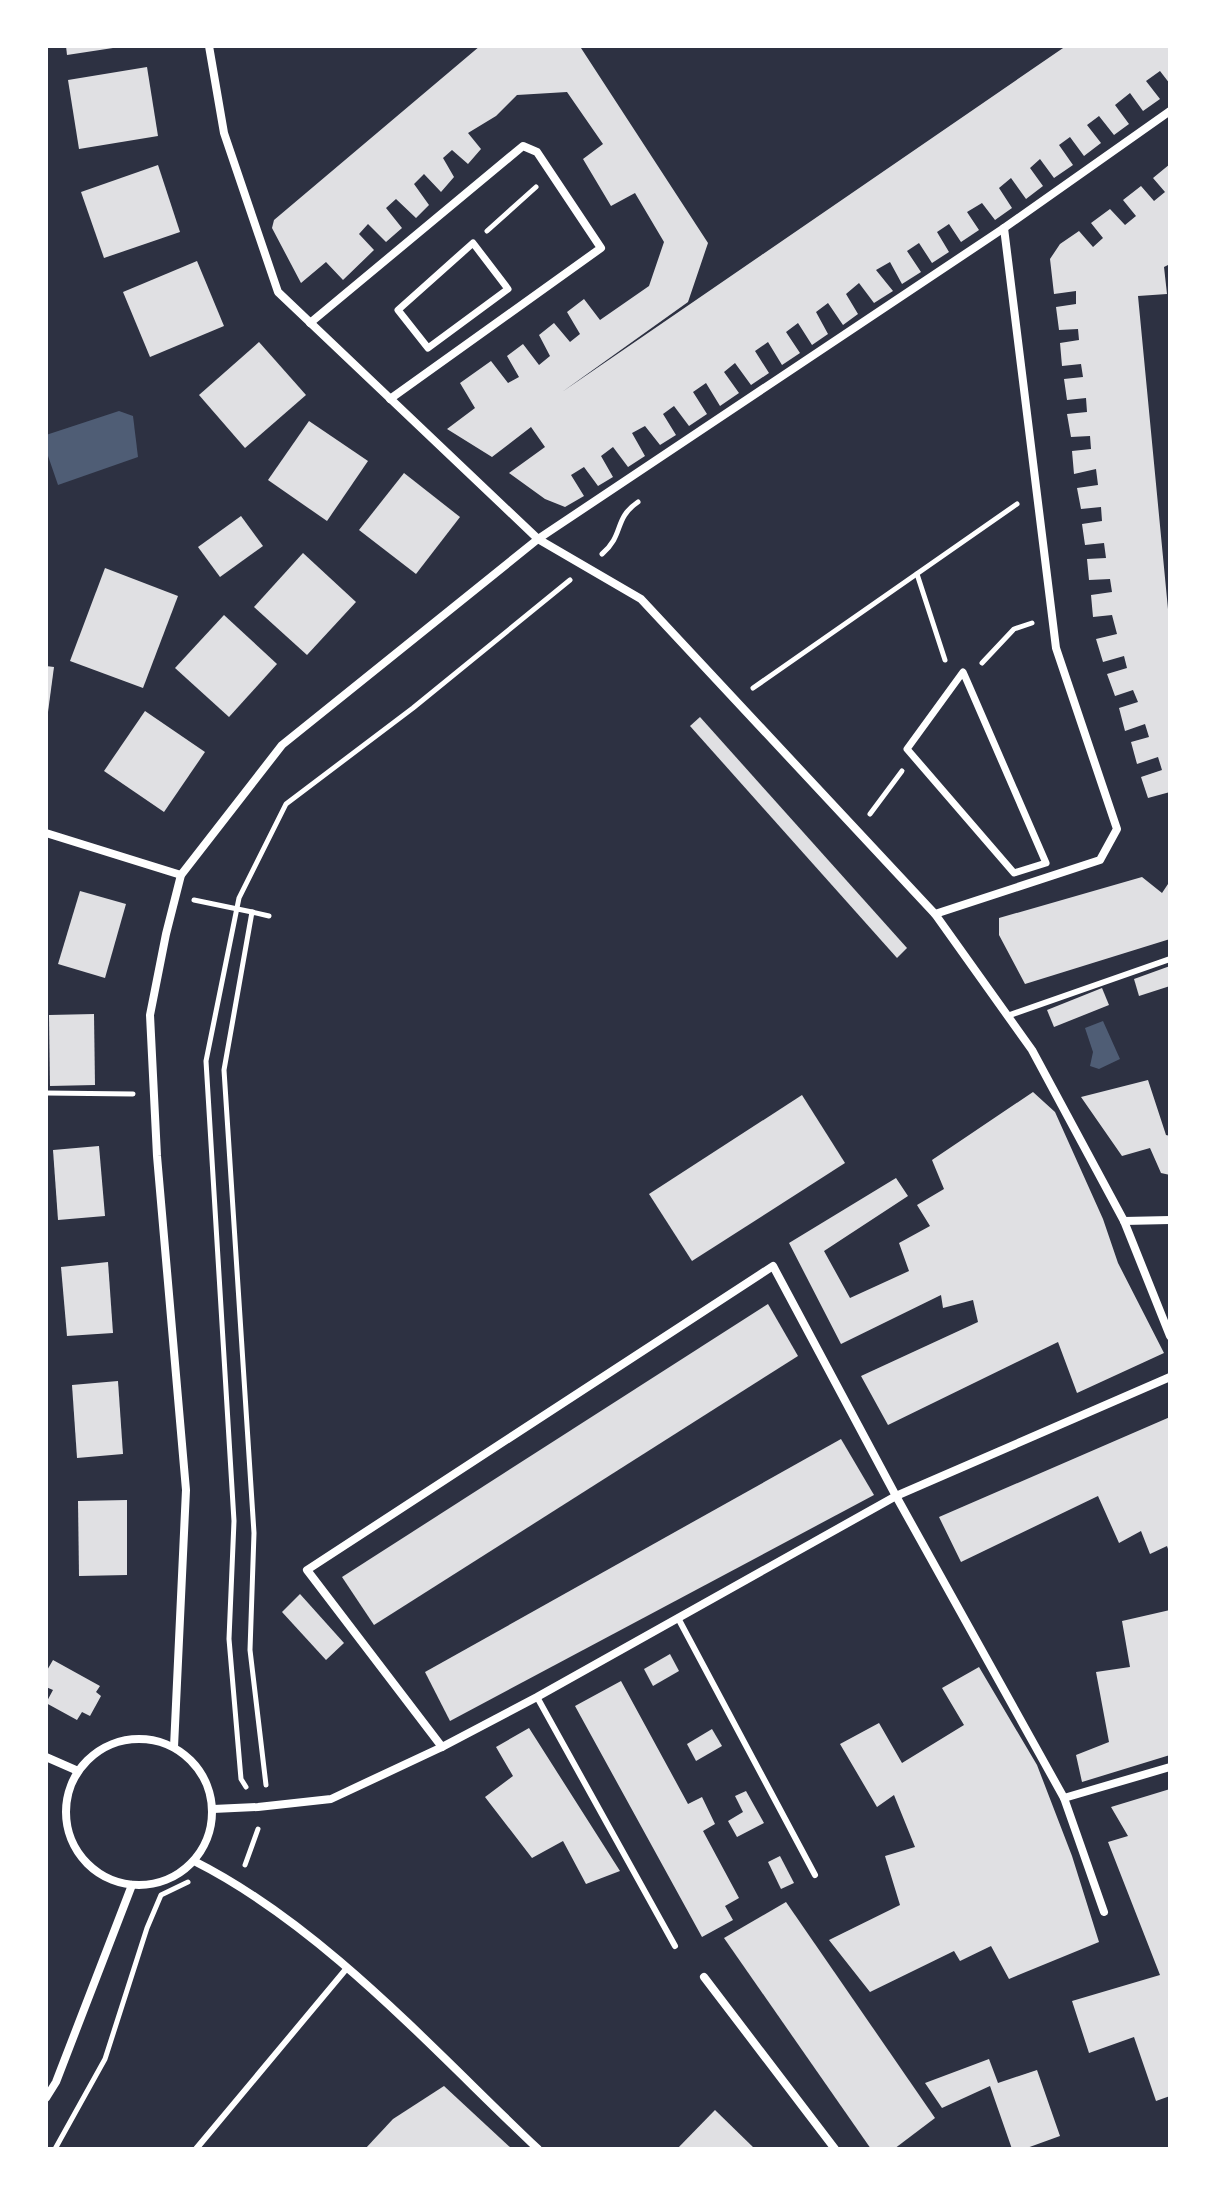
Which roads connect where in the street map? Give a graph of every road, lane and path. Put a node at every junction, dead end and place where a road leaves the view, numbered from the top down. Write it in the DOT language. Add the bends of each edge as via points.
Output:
graph roads {
  1 [pos="209,46"];
  2 [pos="1170,111"];
  3 [pos="552,173"];
  4 [pos="1004,228"];
  5 [pos="473,243"];
  6 [pos="310,323"];
  7 [pos="390,399"];
  8 [pos="1036,490"];
  9 [pos="650,494"];
  10 [pos="538,539"];
  11 [pos="586,567"];
  12 [pos="917,574"];
  13 [pos="1052,616"];
  14 [pos="976,670"];
  15 [pos="954,687"];
  16 [pos="736,700"];
  17 [pos="46,833"];
  18 [pos="181,875"];
  19 [pos="176,896"];
  20 [pos="237,909"];
  21 [pos="252,912"];
  22 [pos="935,914"];
  23 [pos="269,916"];
  24 [pos="1170,959"];
  25 [pos="1007,1016"];
  26 [pos="46,1093"];
  27 [pos="153,1096"];
  28 [pos="1170,1220"];
  29 [pos="1124,1221"];
  30 [pos="1170,1336"];
  31 [pos="1170,1377"];
  32 [pos="896,1496"];
  33 [pos="678,1618"];
  34 [pos="537,1697"];
  35 [pos="174,1747"];
  36 [pos="442,1747"];
  37 [pos="46,1757"];
  38 [pos="1170,1767"];
  39 [pos="78,1771"];
  40 [pos="1064,1798"];
  41 [pos="268,1806"];
  42 [pos="258,1807"];
  43 [pos="213,1809"];
  44 [pos="194,1861"];
  45 [pos="815,1875"];
  46 [pos="232,1880"];
  47 [pos="132,1885"];
  48 [pos="1104,1912"];
  49 [pos="675,1946"];
  50 [pos="347,1968"];
  51 [pos="704,1977"];
  52 [pos="46,2098"];
  53 [pos="55,2149"];
  54 [pos="196,2149"];
  55 [pos="538,2149"];
  56 [pos="835,2149"];
  1 -- 6 [label="street" via="224,133 278,292"];
  2 -- 4 [label="street"];
  3 -- 5 [label="path"];
  3 -- 6 [label="street" via="537,152 523,146"];
  3 -- 7 [label="street" via="601,248"];
  4 -- 8 [label="street"];
  4 -- 10 [label="street"];
  5 -- 5 [label="street" via="508,289 428,348 398,310"];
  6 -- 7 [label="street"];
  7 -- 10 [label="street"];
  8 -- 12 [label="path"];
  8 -- 13 [label="street"];
  9 -- 11 [label="path" via="624,512 614,543"];
  10 -- 11 [label="street"];
  10 -- 18 [label="street" via="282,745"];
  11 -- 16 [label="street" via="641,599"];
  11 -- 20 [label="path" via="286,804"];
  12 -- 15 [label="path"];
  12 -- 16 [label="path"];
  13 -- 14 [label="path" via="1014,629"];
  13 -- 22 [label="street" via="1056,648 1117,829 1100,860"];
  15 -- 15 [label="street" via="907,749 1014,873 1046,863 963,672"];
  16 -- 22 [label="street"];
  17 -- 18 [label="street"];
  18 -- 19 [label="street"];
  19 -- 20 [label="path"];
  19 -- 27 [label="street" via="150,1015"];
  20 -- 21 [label="path"];
  20 -- 42 [label="path" via="206,1061 234,1521 229,1639 241,1779"];
  21 -- 23 [label="path"];
  21 -- 41 [label="path" via="224,1070 254,1533 250,1650"];
  22 -- 25 [label="street"];
  24 -- 25 [label="lane"];
  25 -- 29 [label="street" via="1032,1050"];
  26 -- 27 [label="path"];
  27 -- 35 [label="street" via="186,1490"];
  28 -- 29 [label="street"];
  29 -- 30 [label="street"];
  31 -- 32 [label="street"];
  32 -- 33 [label="street"];
  32 -- 36 [label="street" via="773,1266 307,1570"];
  32 -- 40 [label="street"];
  33 -- 34 [label="street"];
  33 -- 45 [label="lane"];
  34 -- 36 [label="street"];
  34 -- 49 [label="lane"];
  35 -- 39 [label="street" via="130,1739 106,1747"];
  35 -- 43 [label="street" via="193,1762 207,1784"];
  36 -- 41 [label="street" via="331,1799"];
  37 -- 39 [label="street"];
  38 -- 40 [label="street"];
  39 -- 47 [label="street" via="68,1794 70,1837 82,1859 102,1876"];
  40 -- 48 [label="street"];
  41 -- 42 [label="street"];
  42 -- 43 [label="street"];
  42 -- 46 [label="path" via="260,1824 244,1868"];
  43 -- 44 [label="street" via="207,1839"];
  44 -- 46 [label="street"];
  44 -- 47 [label="street" via="157,1883"];
  46 -- 50 [label="street"];
  46 -- 53 [label="path" via="223,1889 198,1880 179,1884 161,1895 105,2059"];
  47 -- 52 [label="street"];
  50 -- 54 [label="lane"];
  50 -- 55 [label="street"];
  51 -- 56 [label="street"];
}
